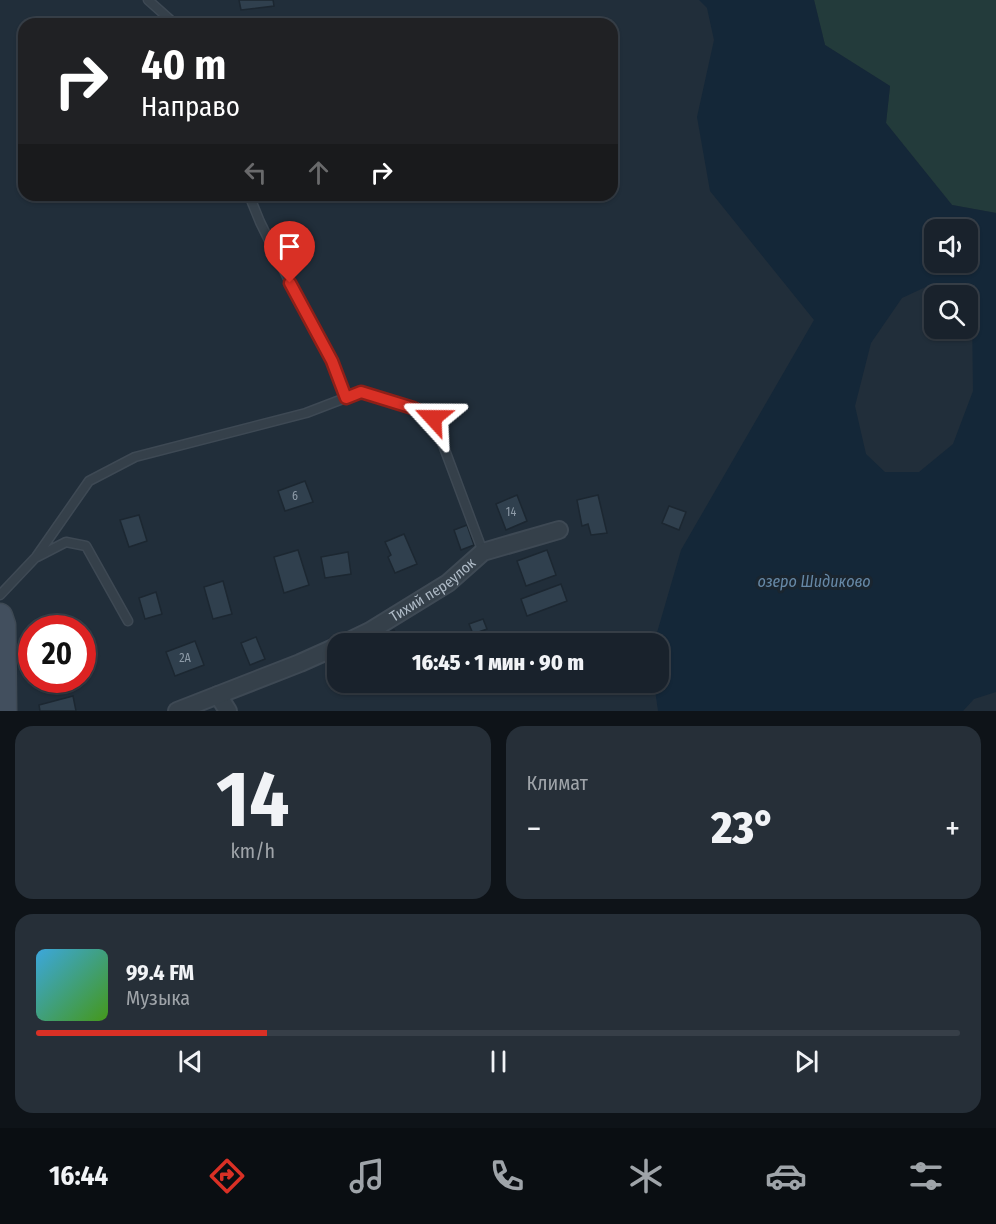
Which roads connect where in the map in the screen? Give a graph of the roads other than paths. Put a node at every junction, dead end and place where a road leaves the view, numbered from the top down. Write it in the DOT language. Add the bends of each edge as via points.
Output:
graph roads {
  1 [pos="148,0"];
  2 [pos="168,18"];
  3 [pos="251,201"];
  4 [pos="346,398"];
  5 [pos="559,530"];
  6 [pos="483,552"];
  7 [pos="36,557"];
  8 [pos="0,595"];
  9 [pos="0,616"];
  10 [pos="128,621"];
  11 [pos="366,633"];
  12 [pos="327,651"];
  13 [pos="218,695"];
  14 [pos="4,711"];
  15 [pos="177,711"];
  16 [pos="228,711"];
  1 -- 2 [label="lane"];
  3 -- 4 [label="lane" via="332,361"];
  4 -- 6 [label="lane" via="361,392 433,418"];
  4 -- 7 [label="lane" via="306,413 135,457 89,481"];
  5 -- 6 [label="street, Тихий переулок"];
  6 -- 11 [label="street, Тихий переулок" via="448,583"];
  7 -- 8 [label="lane"];
  7 -- 10 [label="lane" via="66,542 86,546"];
  9 -- 14 [label="main road"];
  12 -- 13 [label="street"];
  13 -- 15 [label="street"];
  13 -- 16 [label="street"];
}
